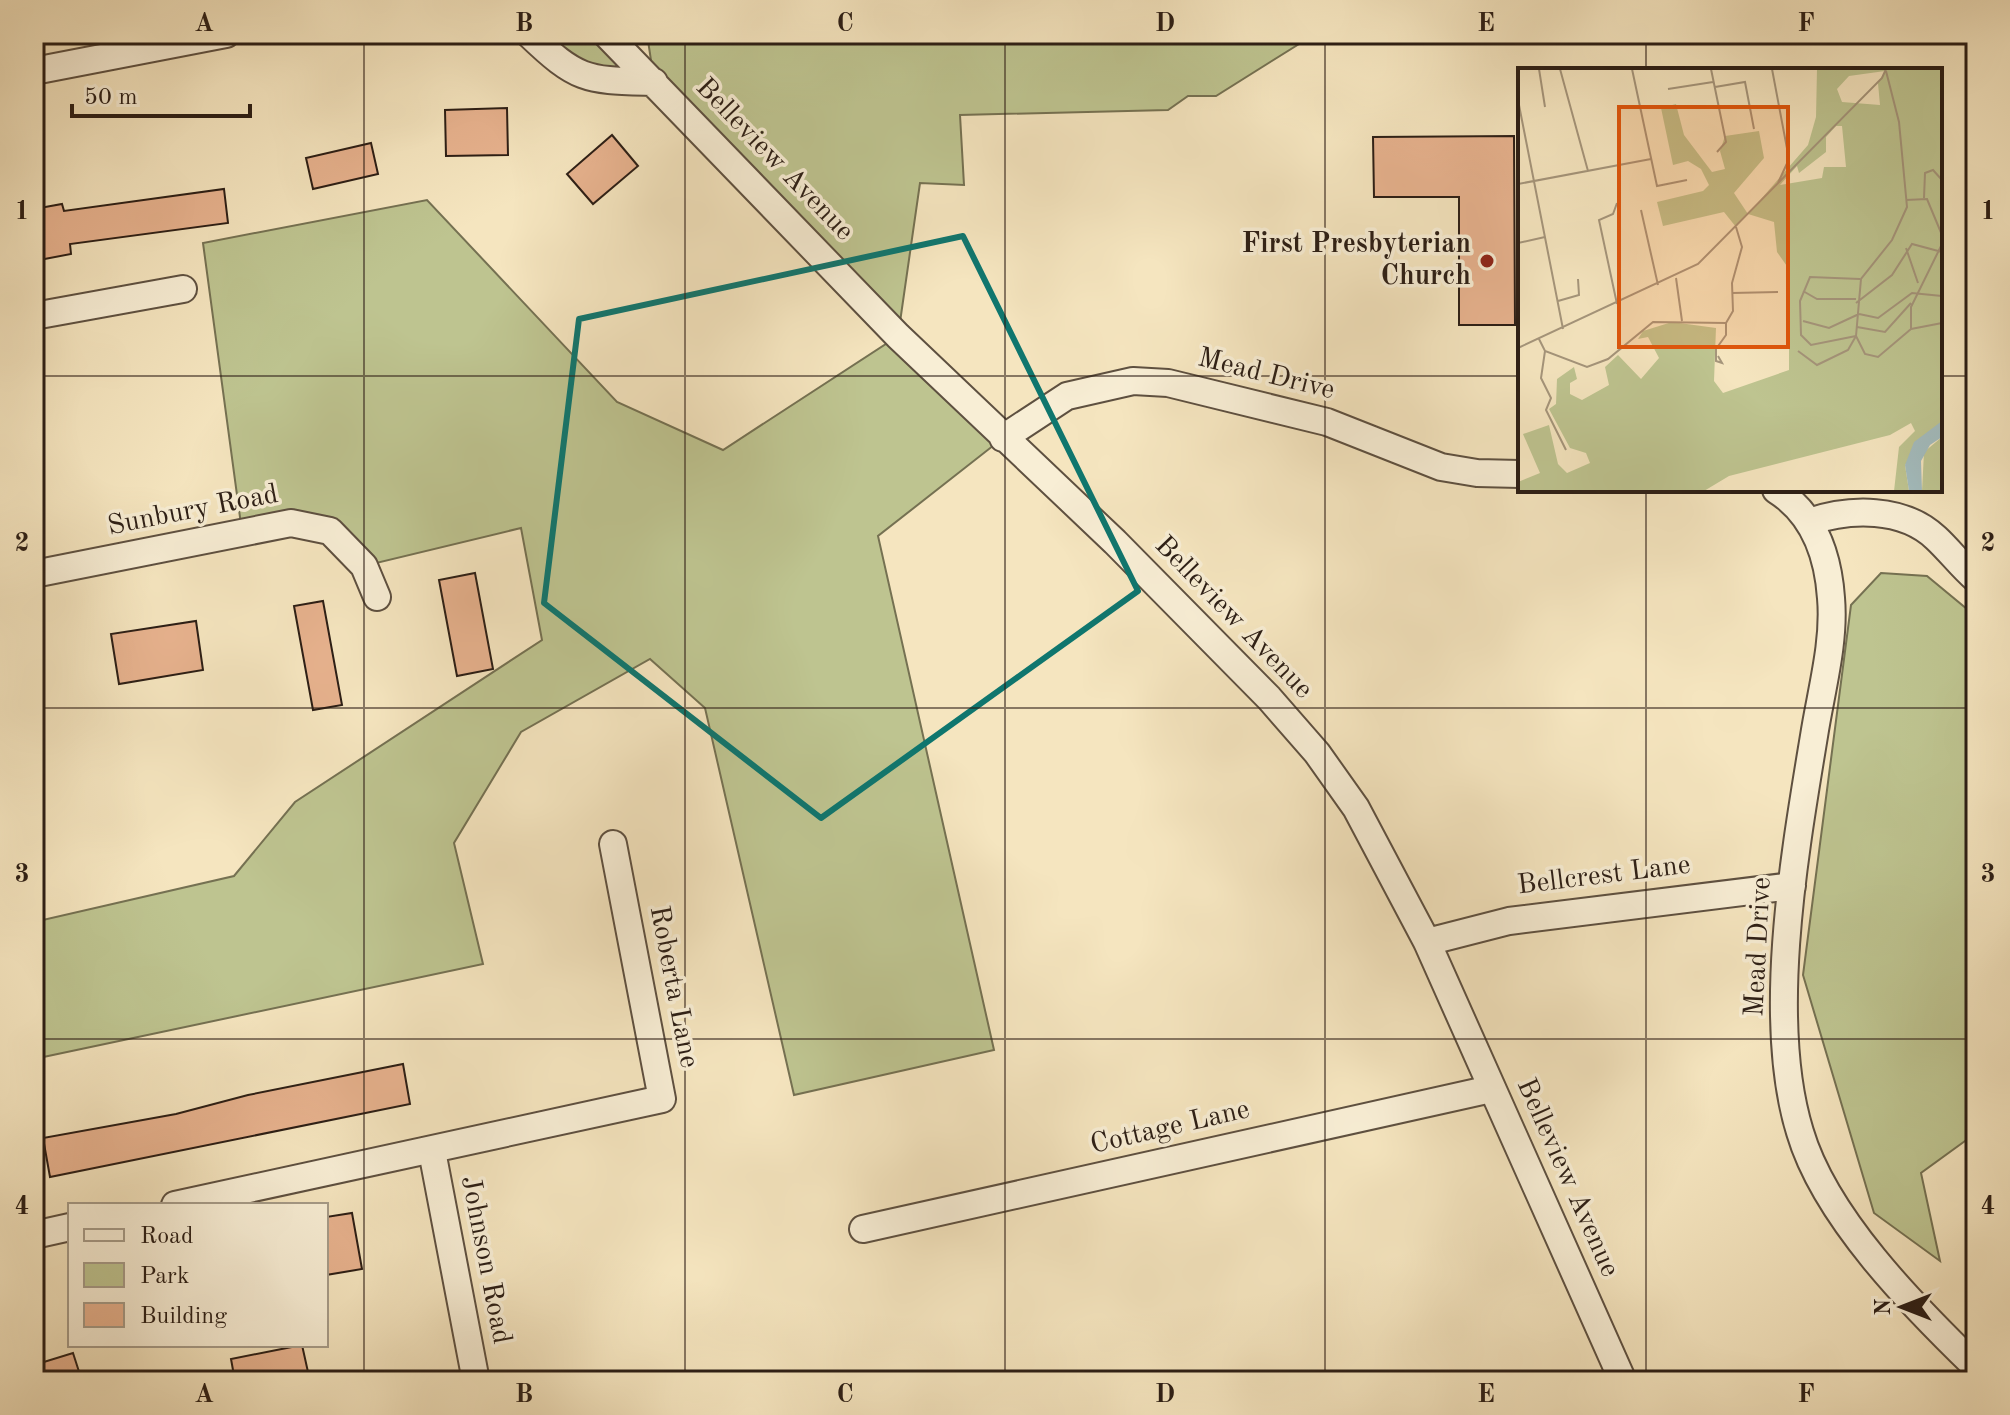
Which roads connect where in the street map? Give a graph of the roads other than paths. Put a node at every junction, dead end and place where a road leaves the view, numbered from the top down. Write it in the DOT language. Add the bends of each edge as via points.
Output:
graph roads {
  1 [pos="226,34"];
  2 [pos="529,34"];
  3 [pos="606,34"];
  4 [pos="34,71"];
  5 [pos="654,82"];
  6 [pos="183,289"];
  7 [pos="34,316"];
  8 [pos="1003,438"];
  9 [pos="1518,474"];
  10 [pos="1779,492"];
  11 [pos="1809,522"];
  12 [pos="34,574"];
  13 [pos="1976,579"];
  14 [pos="377,597"];
  15 [pos="613,844"];
  16 [pos="1792,886"];
  17 [pos="1427,942"];
  18 [pos="1491,1089"];
  19 [pos="432,1151"];
  20 [pos="185,1203"];
  21 [pos="68,1227"];
  22 [pos="863,1229"];
  23 [pos="34,1235"];
  24 [pos="1976,1367"];
  25 [pos="476,1381"];
  26 [pos="1623,1381"];
  1 -- 4 [label="street"];
  2 -- 5 [label="street" via="565,68 599,80"];
  3 -- 5 [label="street, Belleview Avenue"];
  5 -- 8 [label="street, Belleview Avenue"];
  6 -- 7 [label="street"];
  8 -- 9 [label="street, Mead Drive" via="1067,396 1133,381 1168,383 1327,422 1441,467"];
  8 -- 17 [label="street, Belleview Avenue" via="1115,542 1317,753 1356,808"];
  10 -- 11 [label="street, Mead Drive" via="1799,504"];
  11 -- 13 [label="street" via="1856,513 1904,519 1938,540"];
  11 -- 16 [label="street, Mead Drive" via="1827,570 1831,634"];
  12 -- 14 [label="street, Sunbury Road" via="291,523 330,531 364,566"];
  15 -- 19 [label="street, Roberta Lane" via="662,1099"];
  16 -- 17 [label="street, Bellcrest Lane" via="1509,921"];
  16 -- 24 [label="street, Mead Drive" via="1786,1023 1791,1097 1800,1134 1834,1201 1874,1255"];
  17 -- 18 [label="street, Belleview Avenue"];
  18 -- 22 [label="street, Cottage Lane"];
  18 -- 26 [label="street, Belleview Avenue"];
  19 -- 20 [label="street"];
  19 -- 25 [label="street, Johnson Road"];
  21 -- 23 [label="street"];
}
